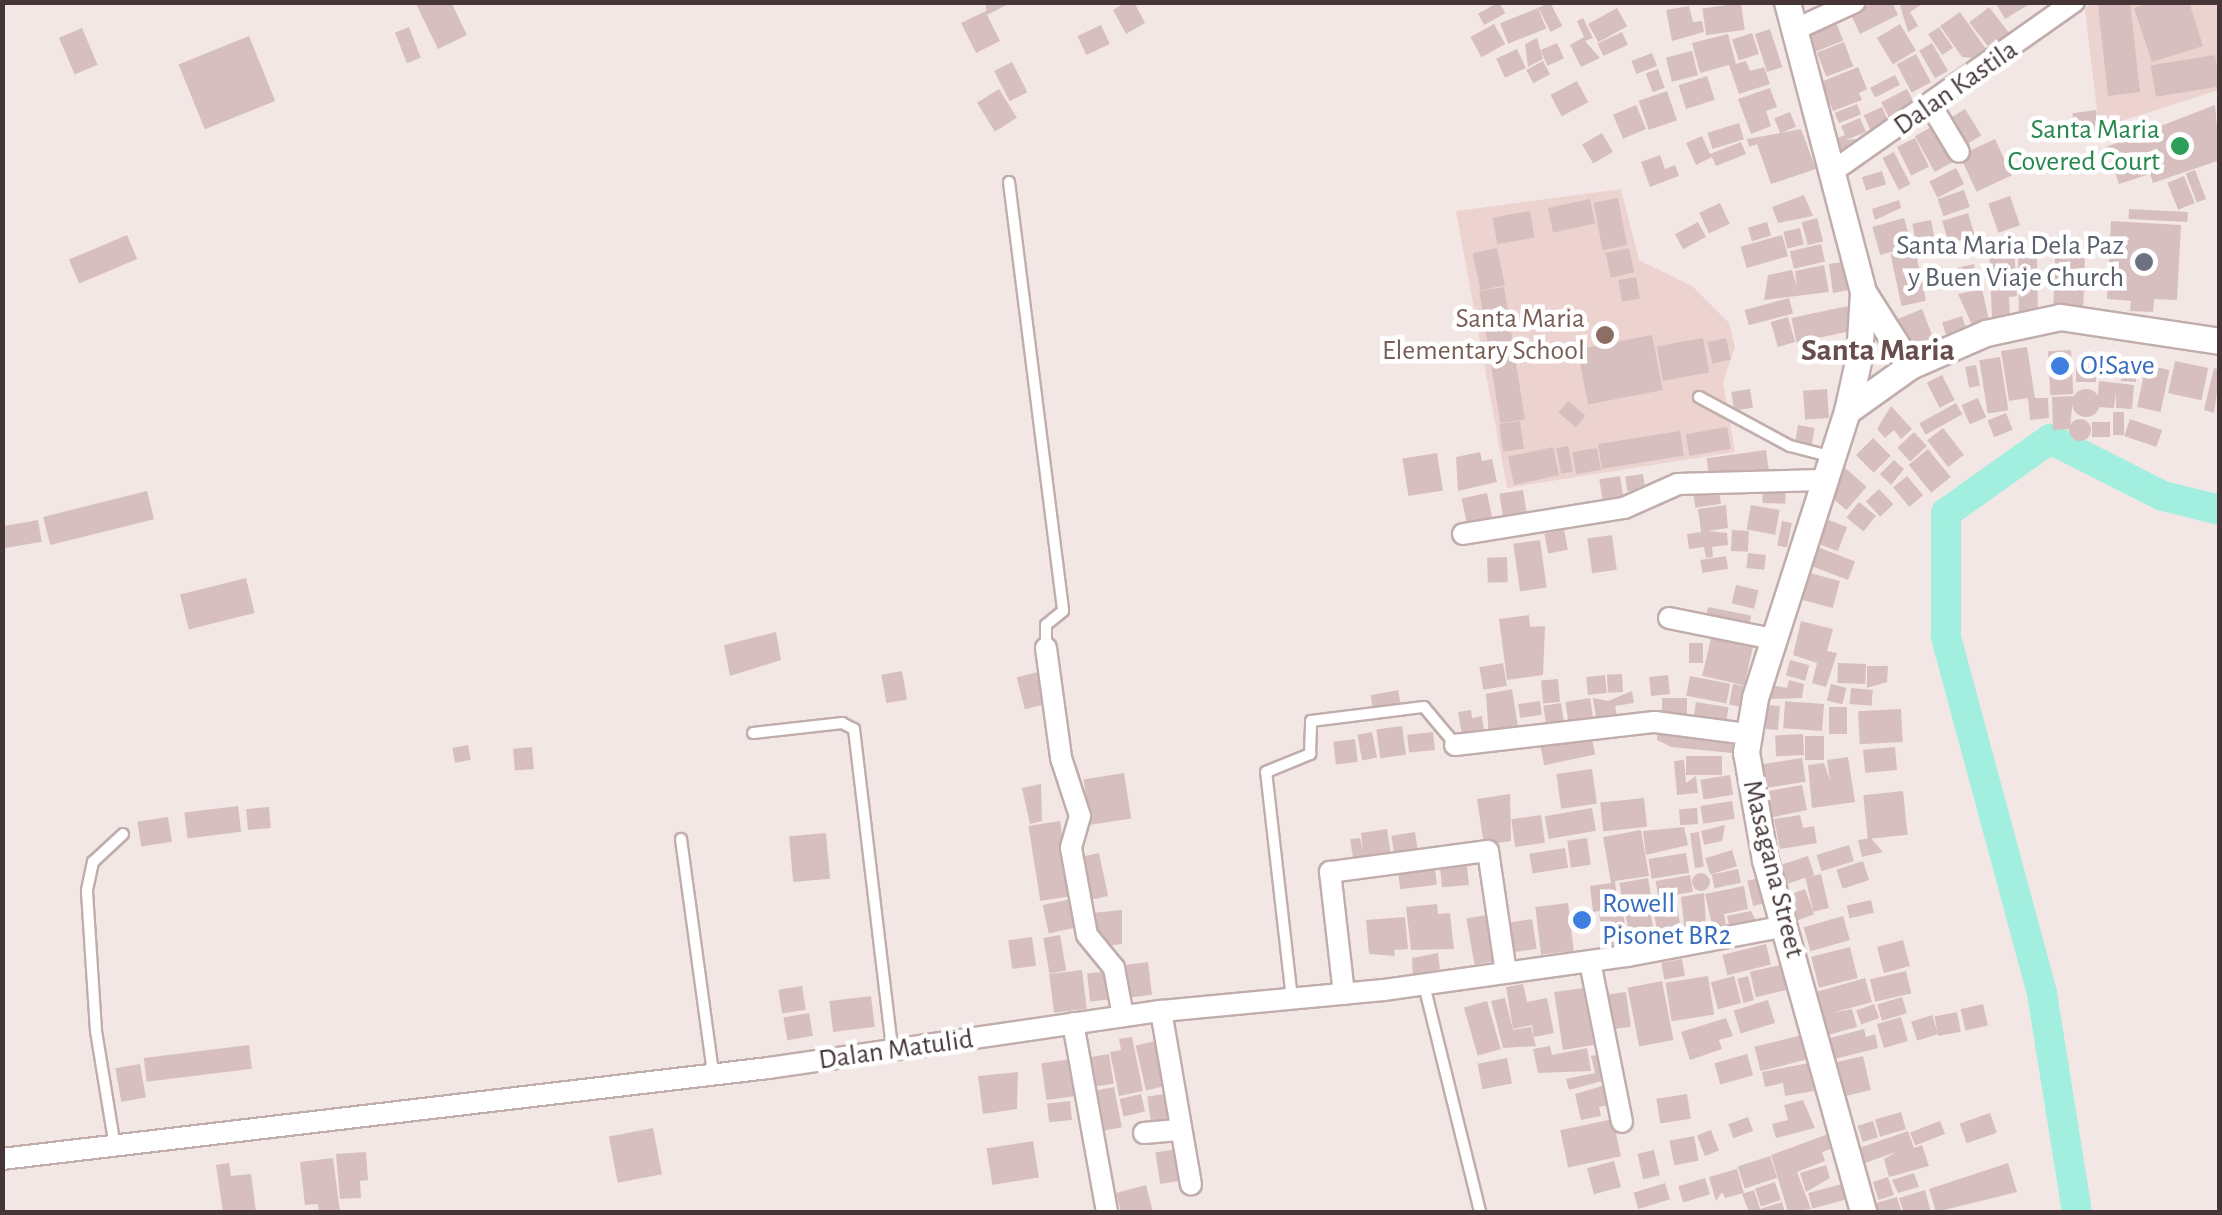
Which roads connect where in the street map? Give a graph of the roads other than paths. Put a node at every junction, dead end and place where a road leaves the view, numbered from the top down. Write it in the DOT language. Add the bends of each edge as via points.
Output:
graph roads {
  1 [pos="1788,2"];
  2 [pos="1855,2"];
  3 [pos="2074,2"];
  4 [pos="1794,30"];
  5 [pos="1932,107"];
  6 [pos="1959,152"];
  7 [pos="1836,170"];
  8 [pos="1009,182"];
  9 [pos="1863,292"];
  10 [pos="2220,342"];
  11 [pos="1910,366"];
  12 [pos="1699,398"];
  13 [pos="1846,411"];
  14 [pos="1827,468"];
  15 [pos="1462,534"];
  16 [pos="1669,618"];
  17 [pos="1773,639"];
  18 [pos="1046,648"];
  19 [pos="753,733"];
  20 [pos="1748,734"];
  21 [pos="1456,745"];
  22 [pos="123,834"];
  23 [pos="680,839"];
  24 [pos="1786,926"];
  25 [pos="1590,962"];
  26 [pos="1506,973"];
  27 [pos="1424,984"];
  28 [pos="1344,994"];
  29 [pos="1292,999"];
  30 [pos="1161,1011"];
  31 [pos="1122,1016"];
  32 [pos="1072,1024"];
  33 [pos="892,1049"];
  34 [pos="713,1074"];
  35 [pos="1622,1122"];
  36 [pos="1181,1130"];
  37 [pos="1144,1133"];
  38 [pos="116,1148"];
  39 [pos="2,1159"];
  40 [pos="1191,1184"];
  41 [pos="1107,1212"];
  42 [pos="1480,1212"];
  43 [pos="1863,1212"];
  1 -- 4 [label="street"];
  2 -- 4 [label="street"];
  3 -- 5 [label="street, Dalan Kastila"];
  4 -- 7 [label="street"];
  5 -- 6 [label="street"];
  5 -- 7 [label="street, Dalan Kastila"];
  7 -- 9 [label="street"];
  8 -- 18 [label="lane" via="1063,612 1046,625"];
  9 -- 11 [label="street"];
  9 -- 13 [label="street, Masagana Street" via="1859,357"];
  10 -- 11 [label="street" via="2060,317 1986,333"];
  11 -- 13 [label="street"];
  12 -- 14 [label="lane"];
  13 -- 14 [label="street, Masagana Street"];
  14 -- 15 [label="street" via="1678,484 1624,508"];
  14 -- 17 [label="street, Masagana Street"];
  16 -- 17 [label="street"];
  17 -- 20 [label="street, Masagana Street"];
  18 -- 31 [label="street" via="1062,758 1080,816 1071,848 1088,935 1114,968"];
  19 -- 33 [label="lane" via="842,723 854,728"];
  20 -- 21 [label="street" via="1655,722"];
  20 -- 24 [label="street, Masagana Street" via="1750,786"];
  21 -- 29 [label="lane" via="1424,706 1311,721 1310,754 1266,772"];
  22 -- 38 [label="lane" via="93,862 87,890 96,1030"];
  23 -- 34 [label="lane"];
  24 -- 25 [label="street, Dalan Matulid"];
  24 -- 43 [label="street, Masagana Street"];
  25 -- 26 [label="street, Dalan Matulid"];
  25 -- 35 [label="street"];
  26 -- 27 [label="street, Dalan Matulid"];
  26 -- 28 [label="street" via="1488,851 1330,872"];
  27 -- 28 [label="street, Dalan Matulid"];
  27 -- 42 [label="lane"];
  28 -- 29 [label="street, Dalan Matulid"];
  29 -- 30 [label="street, Dalan Matulid"];
  30 -- 31 [label="street, Dalan Matulid"];
  30 -- 36 [label="street"];
  31 -- 32 [label="street, Dalan Matulid"];
  32 -- 33 [label="street, Dalan Matulid"];
  32 -- 41 [label="street"];
  33 -- 34 [label="street, Dalan Matulid"];
  34 -- 38 [label="street, Dalan Matulid"];
  36 -- 37 [label="street"];
  36 -- 40 [label="street"];
  38 -- 39 [label="street, Dalan Matulid"];
}
